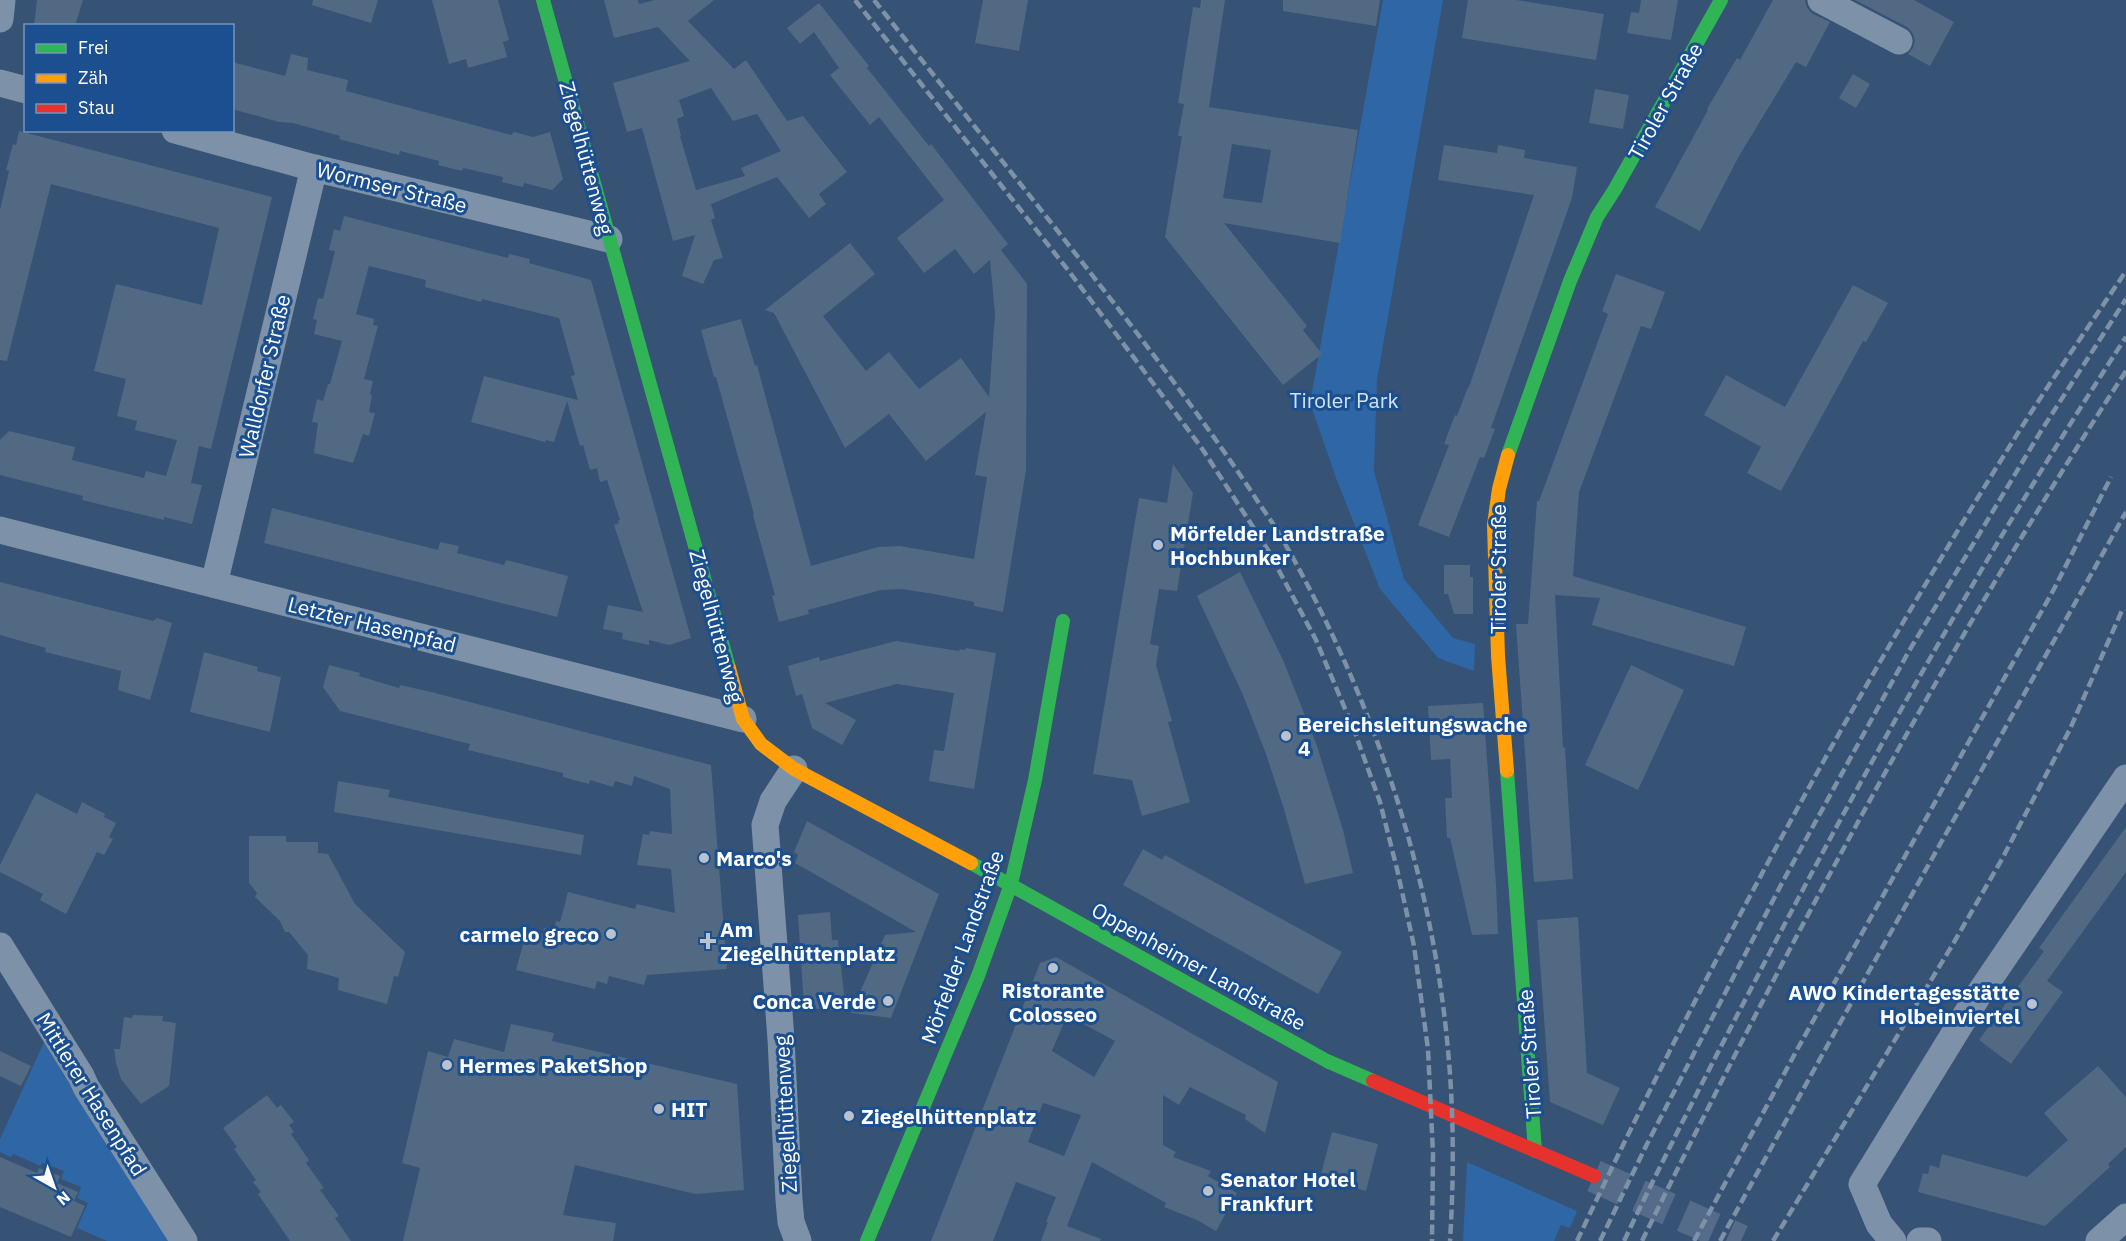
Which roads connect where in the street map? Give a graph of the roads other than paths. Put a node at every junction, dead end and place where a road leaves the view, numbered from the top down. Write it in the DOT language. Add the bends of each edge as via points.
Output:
graph roads {
  1 [pos="2,0"];
  2 [pos="543,0"];
  3 [pos="1721,0"];
  4 [pos="1821,0"];
  5 [pos="0,19"];
  6 [pos="1899,41"];
  7 [pos="0,83"];
  8 [pos="24,89"];
  9 [pos="182,132"];
  10 [pos="314,168"];
  11 [pos="609,239"];
  12 [pos="0,530"];
  13 [pos="214,584"];
  14 [pos="1063,621"];
  15 [pos="743,719"];
  16 [pos="794,769"];
  17 [pos="2126,778"];
  18 [pos="1011,884"];
  19 [pos="0,946"];
  20 [pos="1535,1151"];
  21 [pos="1594,1176"];
  22 [pos="2126,1216"];
  23 [pos="184,1241"];
  24 [pos="798,1241"];
  25 [pos="867,1241"];
  26 [pos="1893,1241"];
  27 [pos="1920,1241"];
  28 [pos="1928,1241"];
  29 [pos="2099,1241"];
  1 -- 5 [label="street"];
  2 -- 11 [label="street, Ziegelhüttenweg"];
  3 -- 20 [label="street, Tiroler Straße" via="1597,217 1570,281 1499,489 1494,525 1498,656"];
  4 -- 6 [label="street"];
  7 -- 8 [label="street"];
  9 -- 10 [label="street, Wormser Straße"];
  10 -- 11 [label="street, Wormser Straße"];
  10 -- 13 [label="street, Walldorfer Straße"];
  11 -- 15 [label="street, Ziegelhüttenweg"];
  12 -- 13 [label="street, Letzter Hasenpfad"];
  13 -- 15 [label="street, Letzter Hasenpfad"];
  14 -- 18 [label="street, Mörfelder Landstraße" via="1035,780"];
  15 -- 16 [label="street, Ziegelhüttenweg" via="761,744"];
  16 -- 18 [label="street, Oppenheimer Landstraße"];
  16 -- 24 [label="street, Ziegelhüttenweg" via="774,801 765,825 789,1200"];
  17 -- 26 [label="street" via="1977,997 1862,1184 1879,1224"];
  18 -- 20 [label="street, Oppenheimer Landstraße" via="1327,1061"];
  18 -- 25 [label="street, Mörfelder Landstraße" via="978,976"];
  19 -- 23 [label="street, Mittlerer Hasenpfad"];
  20 -- 21 [label="street, Oppenheimer Landstraße"];
  22 -- 29 [label="street"];
  27 -- 28 [label="street"];
}
